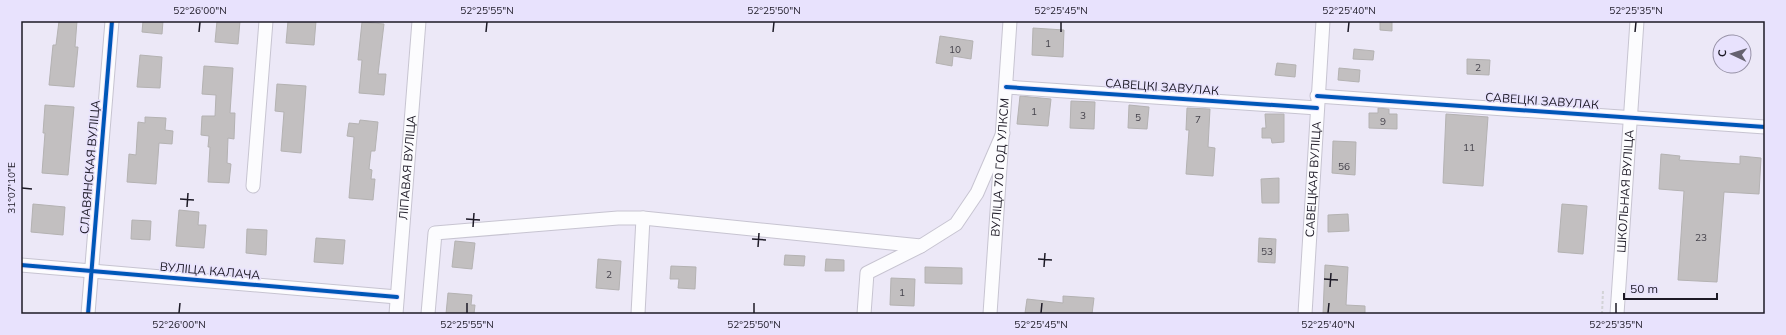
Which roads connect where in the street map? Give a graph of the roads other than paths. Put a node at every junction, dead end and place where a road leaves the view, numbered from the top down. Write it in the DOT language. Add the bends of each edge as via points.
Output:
graph roads {
  1 [pos="112,21"];
  2 [pos="266,21"];
  3 [pos="419,21"];
  4 [pos="1010,21"];
  5 [pos="1322,21"];
  6 [pos="1637,21"];
  7 [pos="1006,87"];
  8 [pos="1317,102"];
  9 [pos="1631,117"];
  10 [pos="1765,127"];
  11 [pos="1003,133"];
  12 [pos="253,186"];
  13 [pos="643,218"];
  14 [pos="921,246"];
  15 [pos="21,265"];
  16 [pos="92,271"];
  17 [pos="397,297"];
  18 [pos="88,314"];
  19 [pos="396,314"];
  20 [pos="428,314"];
  21 [pos="638,314"];
  22 [pos="864,314"];
  23 [pos="990,314"];
  24 [pos="1305,314"];
  25 [pos="1617,314"];
  1 -- 16 [label="street, СЛАВЯНСКАЯ ВУЛІЦА"];
  2 -- 12 [label="street"];
  3 -- 17 [label="street, ЛІПАВАЯ ВУЛІЦА"];
  4 -- 7 [label="street, ВУЛІЦА 70 ГОД УЛКСМ"];
  5 -- 8 [label="street, САВЕЦКАЯ ВУЛІЦА"];
  6 -- 9 [label="street, ШКОЛЬНАЯ ВУЛІЦА"];
  7 -- 8 [label="street, САВЕЦКІ ЗАВУЛАК"];
  7 -- 11 [label="street, ВУЛІЦА 70 ГОД УЛКСМ"];
  8 -- 9 [label="street, САВЕЦКІ ЗАВУЛАК"];
  8 -- 24 [label="street, САВЕЦКАЯ ВУЛІЦА"];
  9 -- 10 [label="street, САВЕЦКІ ЗАВУЛАК"];
  9 -- 25 [label="street, ШКОЛЬНАЯ ВУЛІЦА"];
  11 -- 14 [label="street" via="977,193 956,224"];
  11 -- 23 [label="street, ВУЛІЦА 70 ГОД УЛКСМ"];
  13 -- 14 [label="street"];
  13 -- 20 [label="street" via="435,233"];
  13 -- 21 [label="street"];
  14 -- 22 [label="street" via="867,273"];
  15 -- 16 [label="street, ВУЛІЦА КАЛАЧА"];
  16 -- 17 [label="street, ВУЛІЦА КАЛАЧА"];
  16 -- 18 [label="street, СЛАВЯНСКАЯ ВУЛІЦА"];
  17 -- 19 [label="street, ЛІПАВАЯ ВУЛІЦА"];
}
